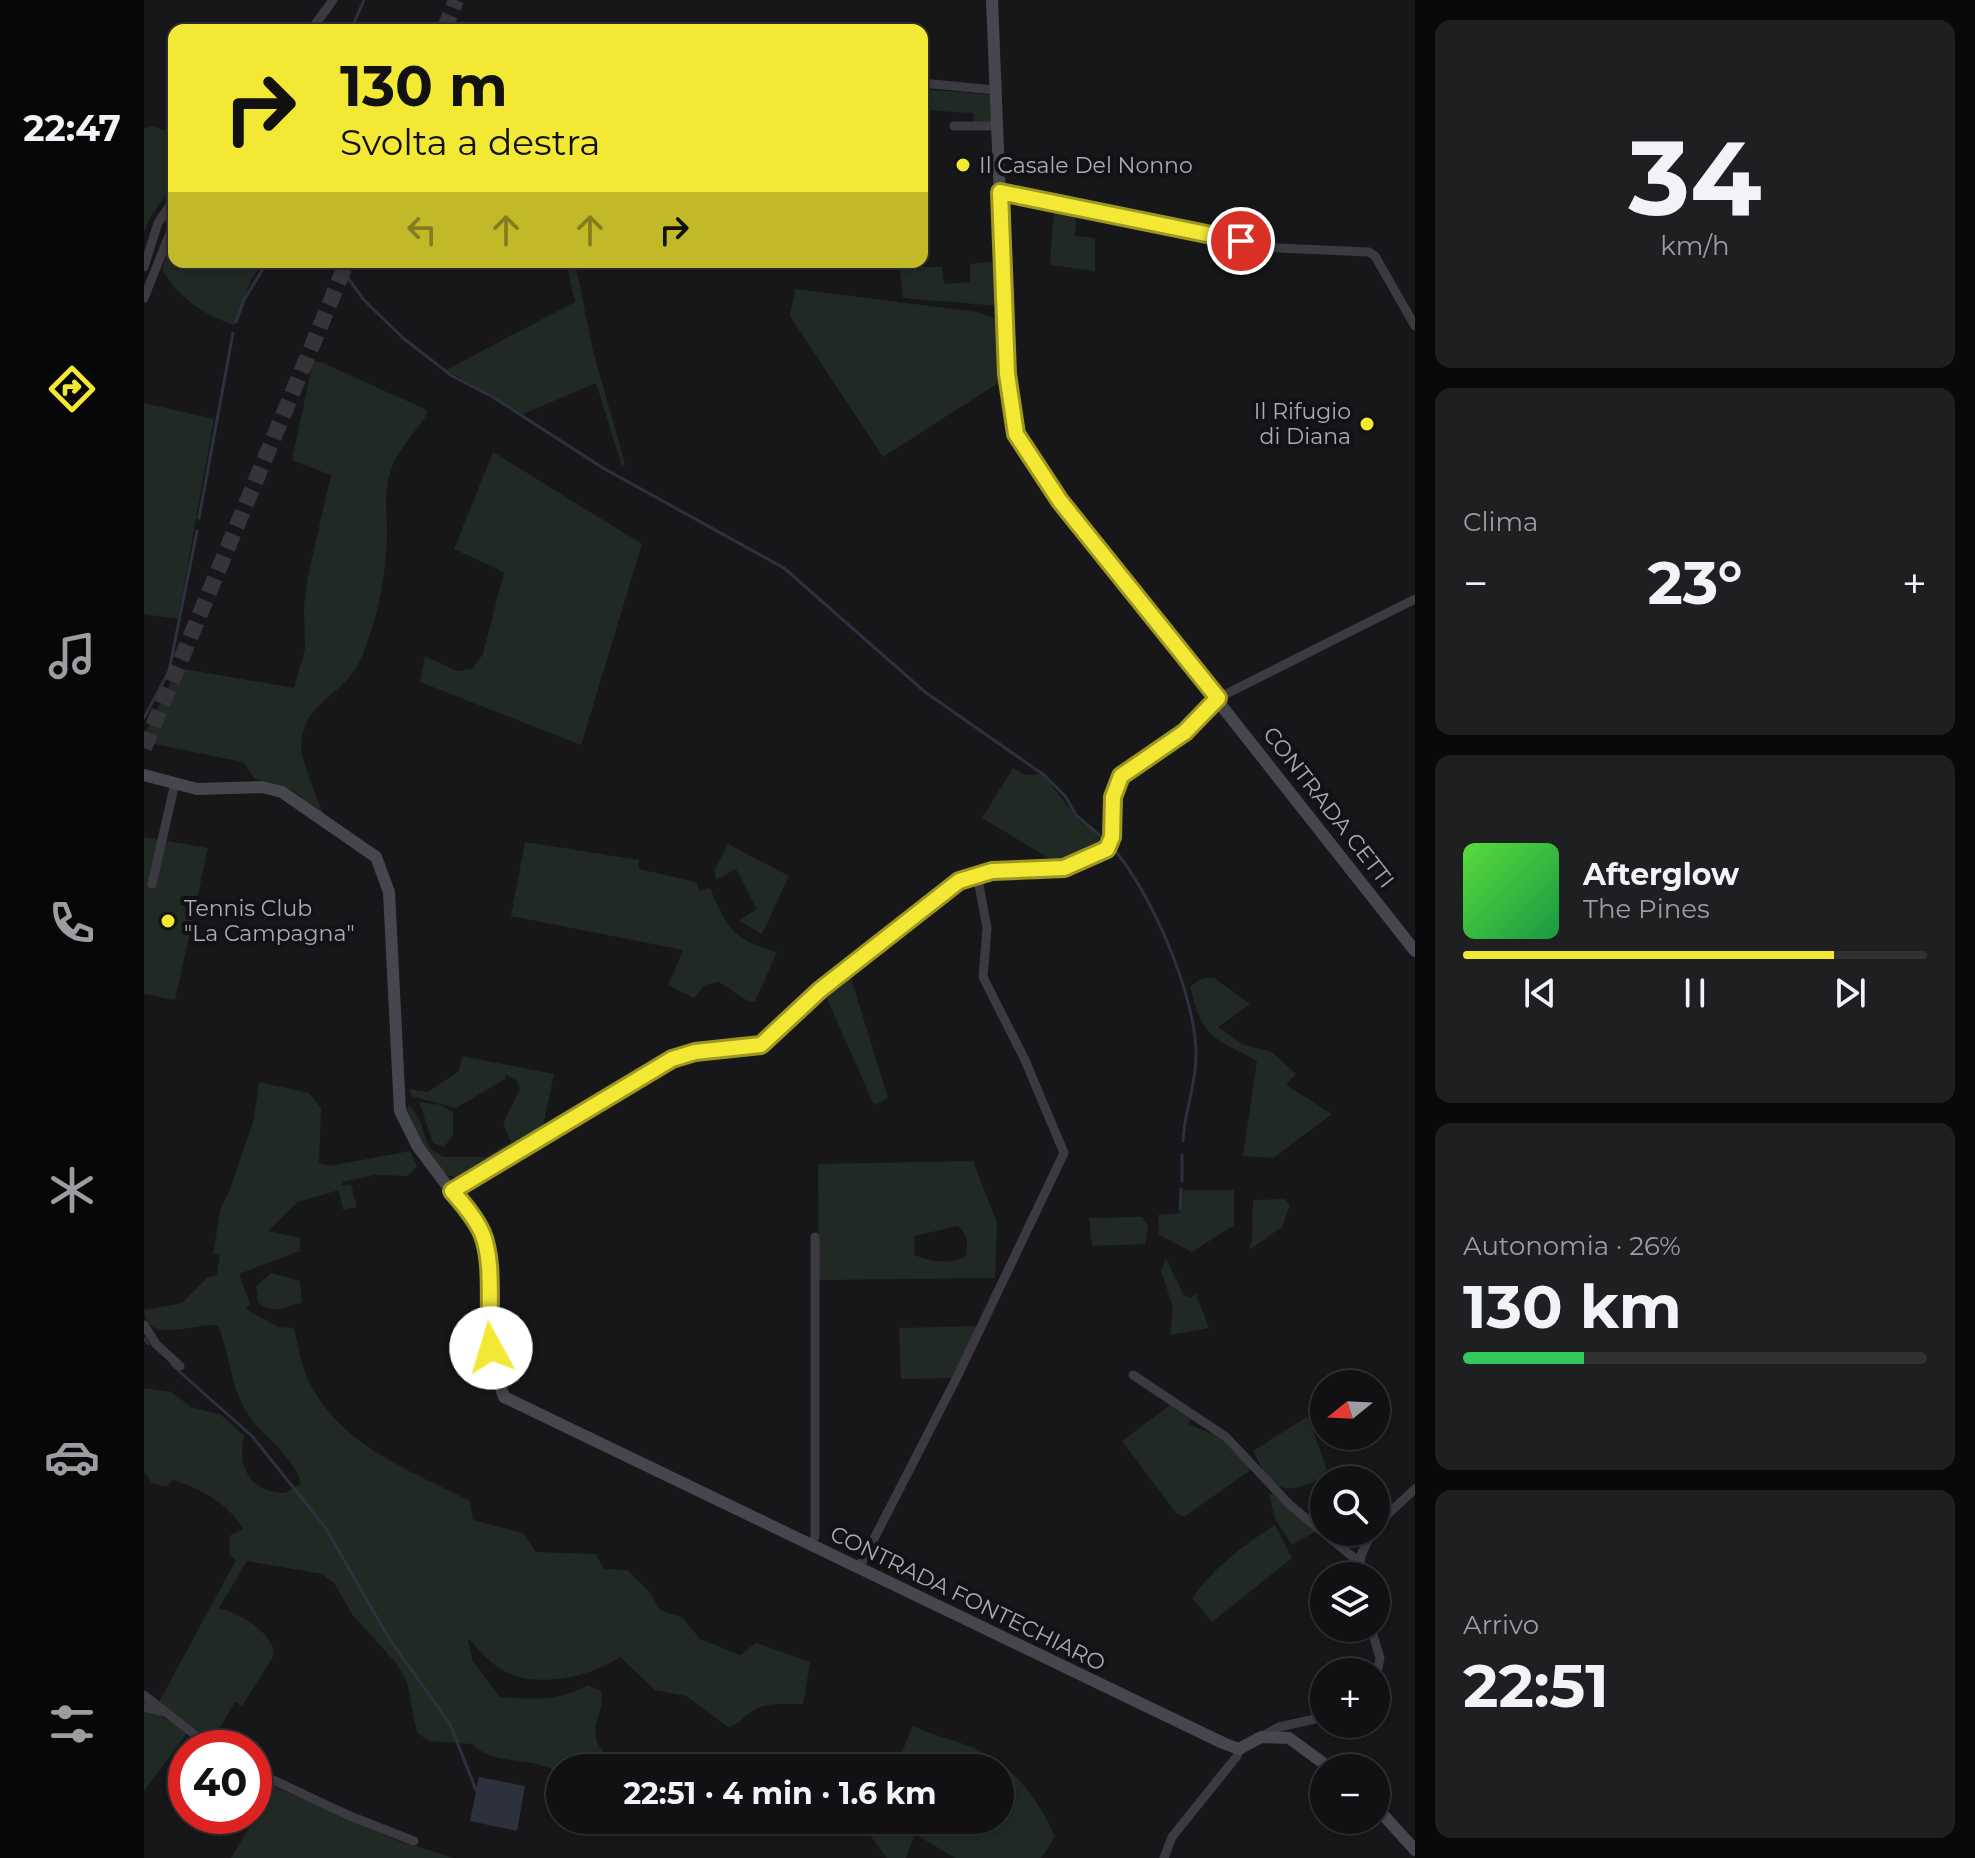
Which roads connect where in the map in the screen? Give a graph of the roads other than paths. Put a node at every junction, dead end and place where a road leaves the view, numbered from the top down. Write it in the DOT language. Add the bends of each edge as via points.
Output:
graph roads {
  1 [pos="333,0"];
  2 [pos="992,0"];
  3 [pos="315,24"];
  4 [pos="928,84"];
  5 [pos="995,90"];
  6 [pos="954,126"];
  7 [pos="997,126"];
  8 [pos="1000,192"];
  9 [pos="168,208"];
  10 [pos="168,238"];
  11 [pos="144,267"];
  12 [pos="144,298"];
  13 [pos="1415,326"];
  14 [pos="1415,599"];
  15 [pos="1218,698"];
  16 [pos="144,775"];
  17 [pos="175,783"];
  18 [pos="977,874"];
  19 [pos="152,884"];
  20 [pos="1411,946"];
  21 [pos="452,1191"];
  22 [pos="815,1237"];
  23 [pos="144,1325"];
  24 [pos="180,1366"];
  25 [pos="1133,1375"];
  26 [pos="1415,1489"];
  27 [pos="1390,1512"];
  28 [pos="811,1546"];
  29 [pos="1366,1546"];
  30 [pos="1359,1562"];
  31 [pos="859,1568"];
  32 [pos="144,1695"];
  33 [pos="144,1707"];
  34 [pos="168,1713"];
  35 [pos="1310,1720"];
  36 [pos="189,1730"];
  37 [pos="1261,1737"];
  38 [pos="1239,1749"];
  39 [pos="1311,1754"];
  40 [pos="272,1779"];
  41 [pos="1390,1822"];
  42 [pos="414,1841"];
  43 [pos="1415,1850"];
  44 [pos="1164,1858"];
  1 -- 3 [label="street"];
  2 -- 5 [label="street, CONTRADA CETTI"];
  4 -- 5 [label="street"];
  5 -- 7 [label="street, CONTRADA CETTI"];
  6 -- 7 [label="street"];
  7 -- 8 [label="street, CONTRADA CETTI"];
  8 -- 13 [label="street" via="1278,248 1369,252"];
  8 -- 15 [label="street, CONTRADA CETTI" via="1007,374 1016,434 1060,501"];
  9 -- 11 [label="street"];
  10 -- 12 [label="street"];
  14 -- 15 [label="street"];
  15 -- 18 [label="street" via="1185,732 1121,776 1107,849 1064,868"];
  15 -- 20 [label="street, CONTRADA CETTI"];
  16 -- 17 [label="street"];
  17 -- 19 [label="street"];
  17 -- 21 [label="street" via="197,789 262,787 282,792 376,857 389,892 400,1111 418,1147"];
  18 -- 21 [label="street" via="959,881 820,990 761,1045 672,1059"];
  18 -- 31 [label="street" via="987,928 983,977 1064,1153"];
  21 -- 28 [label="street, CONTRADA FONTECHIARO" via="488,1249 487,1315 497,1384 504,1397"];
  22 -- 28 [label="street"];
  23 -- 24 [label="street"];
  25 -- 30 [label="street" via="1226,1437 1290,1505"];
  26 -- 27 [label="street"];
  28 -- 31 [label="street, CONTRADA FONTECHIARO"];
  29 -- 30 [label="street"];
  31 -- 38 [label="street, CONTRADA FONTECHIARO"];
  32 -- 34 [label="street"];
  33 -- 34 [label="street"];
  34 -- 36 [label="street"];
  35 -- 37 [label="street"];
  37 -- 38 [label="street"];
  37 -- 39 [label="street" via="1289,1738"];
  38 -- 44 [label="street" via="1172,1837"];
  40 -- 42 [label="street"];
  41 -- 43 [label="street"];
}
